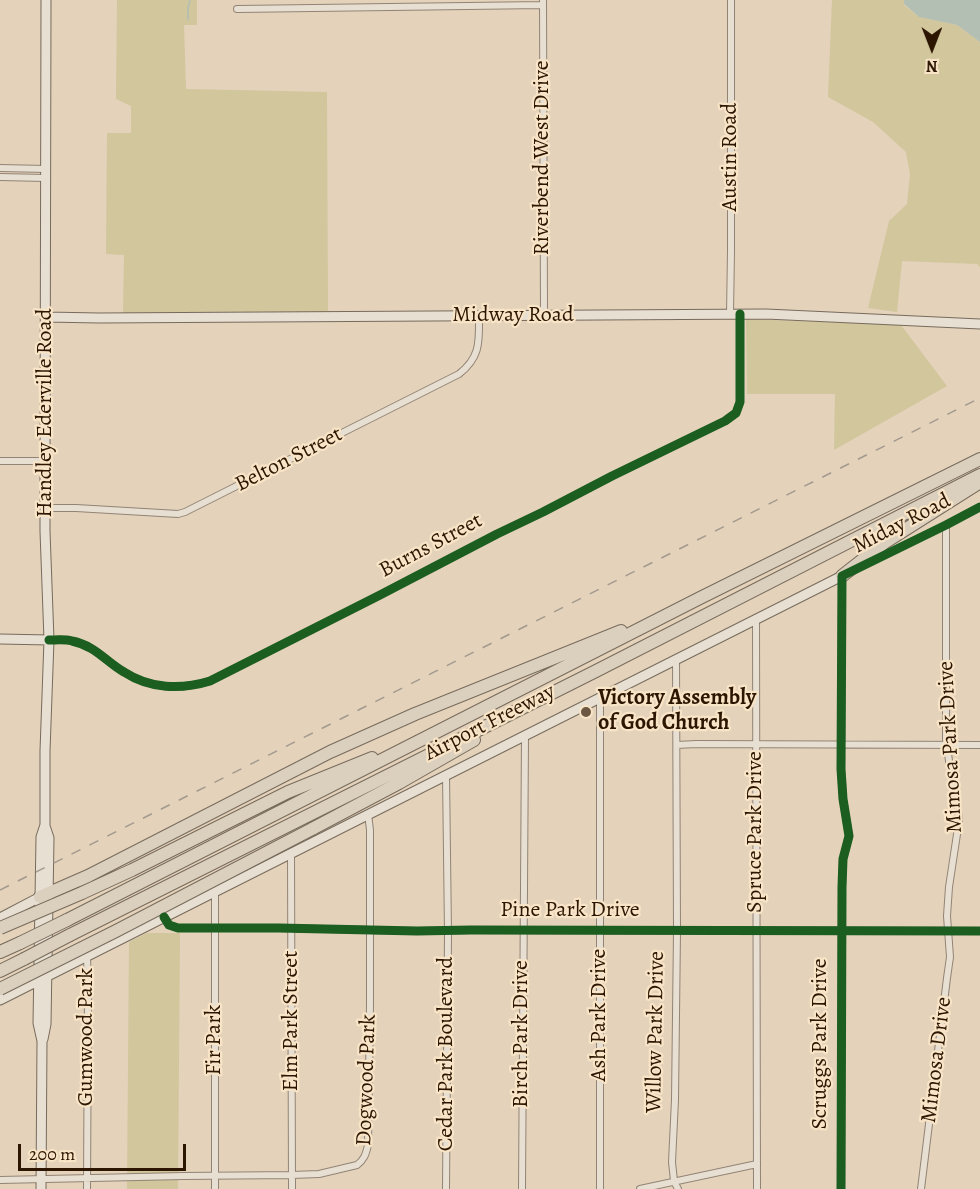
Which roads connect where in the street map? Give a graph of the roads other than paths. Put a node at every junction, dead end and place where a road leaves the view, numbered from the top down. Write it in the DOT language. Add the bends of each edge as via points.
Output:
graph roads {
  1 [pos="46,0"];
  2 [pos="283,0"];
  3 [pos="731,0"];
  4 [pos="543,3"];
  5 [pos="284,8"];
  6 [pos="237,9"];
  7 [pos="0,168"];
  8 [pos="11,168"];
  9 [pos="46,174"];
  10 [pos="0,177"];
  11 [pos="11,177"];
  12 [pos="730,314"];
  13 [pos="740,314"];
  14 [pos="478,315"];
  15 [pos="544,315"];
  16 [pos="46,317"];
  17 [pos="980,324"];
  18 [pos="980,459"];
  19 [pos="0,461"];
  20 [pos="45,461"];
  21 [pos="980,475"];
  22 [pos="980,482"];
  23 [pos="980,507"];
  24 [pos="45,508"];
  25 [pos="946,525"];
  26 [pos="842,576"];
  27 [pos="702,597"];
  28 [pos="756,619"];
  29 [pos="0,639"];
  30 [pos="49,640"];
  31 [pos="676,659"];
  32 [pos="600,698"];
  33 [pos="514,711"];
  34 [pos="446,728"];
  35 [pos="525,736"];
  36 [pos="757,744"];
  37 [pos="842,744"];
  38 [pos="677,745"];
  39 [pos="947,745"];
  40 [pos="980,745"];
  41 [pos="446,775"];
  42 [pos="369,814"];
  43 [pos="291,853"];
  44 [pos="215,892"];
  45 [pos="44,895"];
  46 [pos="164,917"];
  47 [pos="0,918"];
  48 [pos="0,928"];
  49 [pos="215,928"];
  50 [pos="291,928"];
  51 [pos="370,930"];
  52 [pos="448,930"];
  53 [pos="523,930"];
  54 [pos="600,930"];
  55 [pos="677,931"];
  56 [pos="756,931"];
  57 [pos="948,931"];
  58 [pos="980,931"];
  59 [pos="842,932"];
  60 [pos="0,952"];
  61 [pos="87,956"];
  62 [pos="0,971"];
  63 [pos="43,978"];
  64 [pos="0,989"];
  65 [pos="0,1000"];
  66 [pos="757,1164"];
  67 [pos="292,1175"];
  68 [pos="215,1176"];
  69 [pos="88,1179"];
  70 [pos="0,1180"];
  71 [pos="674,1181"];
  72 [pos="41,1184"];
  73 [pos="87,1189"];
  74 [pos="215,1189"];
  75 [pos="292,1189"];
  76 [pos="446,1189"];
  77 [pos="522,1189"];
  78 [pos="600,1189"];
  79 [pos="640,1189"];
  80 [pos="678,1189"];
  81 [pos="757,1189"];
  82 [pos="841,1189"];
  83 [pos="921,1189"];
  1 -- 9 [label="main road, Handley Ederville Road"];
  2 -- 5 [label="street"];
  3 -- 12 [label="street, Austin Road"];
  4 -- 5 [label="street"];
  4 -- 15 [label="street, Riverbend West Drive"];
  5 -- 6 [label="street"];
  7 -- 8 [label="street"];
  8 -- 9 [label="street"];
  8 -- 11 [label="street"];
  9 -- 11 [label="street"];
  9 -- 16 [label="main road, Handley Ederville Road"];
  10 -- 11 [label="street"];
  12 -- 13 [label="main road, Midway Road"];
  12 -- 15 [label="main road, Midway Road"];
  13 -- 17 [label="main road, Midway Road"];
  13 -- 30 [label="street, Burns Street" via="740,402 736,413 725,422 210,681 178,687 143,682 98,651 72,640"];
  14 -- 15 [label="main road, Midway Road"];
  14 -- 16 [label="main road, Midway Road"];
  14 -- 24 [label="street, Belton Street" via="477,349 471,363 459,374 185,512"];
  16 -- 20 [label="main road, Handley Ederville Road"];
  18 -- 27 [label="highway, Airport Freeway"];
  19 -- 20 [label="street"];
  20 -- 24 [label="main road, Handley Ederville Road"];
  21 -- 33 [label="highway, Airport Freeway"];
  22 -- 26 [label="highway" via="884,543"];
  23 -- 25 [label="street, Miday Road"];
  24 -- 30 [label="main road, Handley Ederville Road"];
  25 -- 26 [label="street, Miday Road"];
  25 -- 39 [label="street, Mimosa Park Drive"];
  26 -- 28 [label="main road, Airport Freeway"];
  26 -- 37 [label="street, Scruggs Park Drive"];
  27 -- 34 [label="highway, Airport Freeway"];
  27 -- 45 [label="highway" via="681,602 616,633 340,747"];
  28 -- 31 [label="main road, Airport Freeway"];
  28 -- 36 [label="street, Spruce Park Drive"];
  29 -- 30 [label="main road"];
  30 -- 45 [label="main road, Handley Ederville Road" via="45,751 45,825 49,838"];
  31 -- 32 [label="main road, Airport Freeway"];
  31 -- 38 [label="street, Willow Park Drive"];
  32 -- 35 [label="main road, Airport Freeway"];
  32 -- 54 [label="street, Ash Park Drive"];
  33 -- 62 [label="highway, Airport Freeway, bridge"];
  33 -- 64 [label="highway, bridge" via="488,731 399,783"];
  34 -- 48 [label="highway, bridge" via="288,792 132,870"];
  34 -- 60 [label="highway, Airport Freeway, bridge"];
  35 -- 41 [label="main road, Airport Freeway"];
  35 -- 53 [label="street, Birch Park Drive"];
  36 -- 37 [label="street"];
  36 -- 38 [label="street"];
  36 -- 56 [label="street, Spruce Park Drive"];
  37 -- 39 [label="street"];
  37 -- 59 [label="street, Scruggs Park Drive" via="843,799 849,836 843,859"];
  38 -- 55 [label="street, Willow Park Drive"];
  39 -- 40 [label="street"];
  39 -- 57 [label="street, Mimosa Park Drive" via="959,820 949,887"];
  41 -- 42 [label="main road, Airport Freeway"];
  41 -- 52 [label="street, Cedar Park Boulevard"];
  42 -- 43 [label="main road, Airport Freeway"];
  42 -- 51 [label="street, Dogwood Park"];
  43 -- 44 [label="main road, Airport Freeway"];
  43 -- 50 [label="street, Elm Park Street"];
  44 -- 46 [label="main road, Airport Freeway"];
  44 -- 49 [label="street, Fir Park"];
  45 -- 47 [label="main road"];
  45 -- 63 [label="main road, Handley Ederville Road"];
  46 -- 49 [label="street, Pine Park Drive" via="174,928"];
  46 -- 61 [label="main road, Airport Freeway"];
  49 -- 50 [label="street, Pine Park Drive"];
  49 -- 68 [label="street, Fir Park"];
  50 -- 51 [label="street, Pine Park Drive"];
  50 -- 67 [label="street, Elm Park Street"];
  51 -- 52 [label="street, Pine Park Drive"];
  51 -- 67 [label="street, Dogwood Park" via="365,1156 357,1165 320,1174"];
  52 -- 53 [label="street, Pine Park Drive"];
  52 -- 76 [label="street, Cedar Park Boulevard"];
  53 -- 54 [label="street, Pine Park Drive"];
  53 -- 77 [label="street, Birch Park Drive"];
  54 -- 55 [label="street, Pine Park Drive"];
  54 -- 78 [label="street, Ash Park Drive"];
  55 -- 56 [label="street, Pine Park Drive"];
  55 -- 71 [label="street, Willow Park Drive"];
  56 -- 59 [label="street, Pine Park Drive"];
  56 -- 66 [label="street, Spruce Park Drive"];
  57 -- 58 [label="street, Pine Park Drive"];
  57 -- 59 [label="street, Pine Park Drive"];
  57 -- 83 [label="street, Mimosa Drive" via="950,957"];
  59 -- 82 [label="street, Scruggs Park Drive"];
  61 -- 63 [label="main road, Airport Freeway"];
  61 -- 69 [label="street, Gumwood Park"];
  63 -- 65 [label="main road, Airport Freeway"];
  63 -- 72 [label="main road, Handley Ederville Road" via="46,1024 42,1041"];
  66 -- 71 [label="street"];
  66 -- 81 [label="street, Spruce Park Drive"];
  67 -- 68 [label="street, Dogwood Park"];
  67 -- 75 [label="street, Elm Park Street"];
  68 -- 69 [label="street, Dogwood Park"];
  68 -- 74 [label="street, Fir Park"];
  69 -- 72 [label="street, Dogwood Park"];
  69 -- 73 [label="street, Gumwood Park"];
  70 -- 72 [label="street, Dogwood Park"];
  71 -- 79 [label="street"];
  71 -- 80 [label="street, Willow Park Drive"];
}
